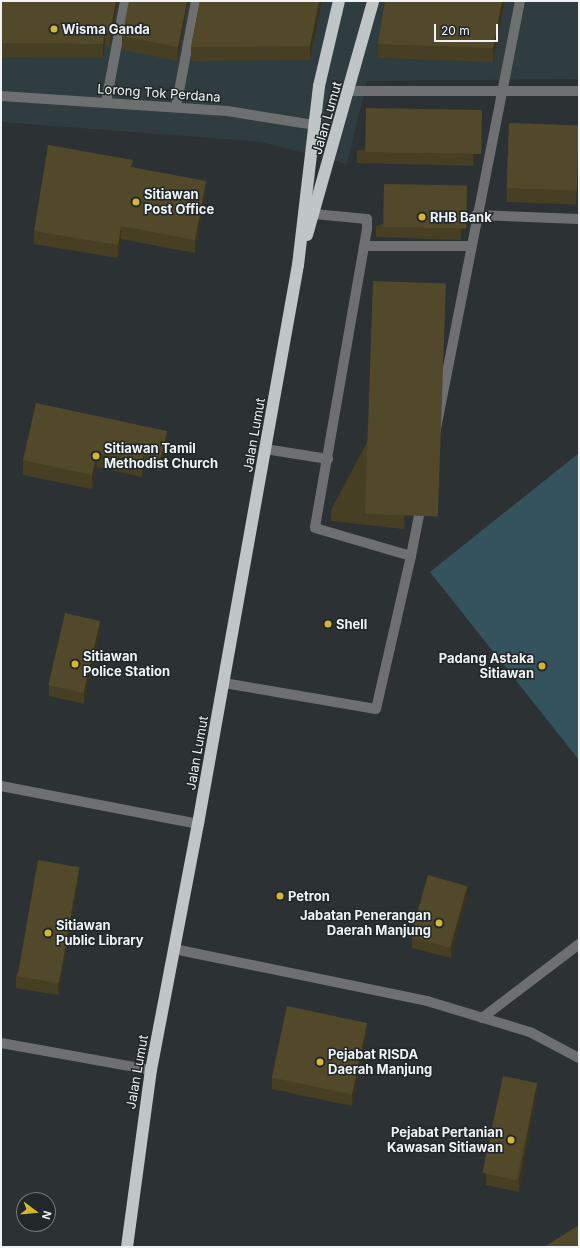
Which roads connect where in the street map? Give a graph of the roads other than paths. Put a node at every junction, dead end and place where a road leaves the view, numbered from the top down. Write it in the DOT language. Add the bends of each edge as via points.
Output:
graph roads {
  1 [pos="125,1"];
  2 [pos="196,1"];
  3 [pos="338,1"];
  4 [pos="373,1"];
  5 [pos="520,1"];
  6 [pos="350,91"];
  7 [pos="502,91"];
  8 [pos="579,91"];
  9 [pos="1,96"];
  10 [pos="106,102"];
  11 [pos="176,107"];
  12 [pos="314,126"];
  13 [pos="314,214"];
  14 [pos="476,215"];
  15 [pos="579,219"];
  16 [pos="366,246"];
  17 [pos="470,246"];
  18 [pos="298,265"];
  19 [pos="265,449"];
  20 [pos="328,459"];
  21 [pos="411,556"];
  22 [pos="224,683"];
  23 [pos="1,786"];
  24 [pos="198,824"];
  25 [pos="579,944"];
  26 [pos="174,949"];
  27 [pos="482,1018"];
  28 [pos="1,1043"];
  29 [pos="579,1058"];
  30 [pos="150,1070"];
  31 [pos="127,1247"];
  1 -- 10 [label="street"];
  2 -- 11 [label="street"];
  3 -- 12 [label="highway, Jalan Lumut"];
  4 -- 6 [label="highway, Jalan Lumut"];
  5 -- 7 [label="street"];
  6 -- 7 [label="street"];
  6 -- 13 [label="highway, Jalan Lumut"];
  7 -- 8 [label="street"];
  7 -- 14 [label="street"];
  9 -- 10 [label="street, Lorong Tok Perdana"];
  10 -- 11 [label="street, Lorong Tok Perdana"];
  11 -- 12 [label="street, Lorong Tok Perdana" via="227,110"];
  12 -- 18 [label="highway, Jalan Lumut"];
  13 -- 16 [label="street" via="367,219"];
  13 -- 18 [label="highway, Jalan Lumut"];
  14 -- 15 [label="street"];
  14 -- 17 [label="street"];
  16 -- 17 [label="street"];
  16 -- 20 [label="street"];
  17 -- 21 [label="street"];
  18 -- 19 [label="highway, Jalan Lumut"];
  19 -- 20 [label="street"];
  19 -- 22 [label="highway, Jalan Lumut"];
  20 -- 21 [label="street" via="315,528"];
  21 -- 22 [label="street" via="376,709"];
  22 -- 24 [label="highway, Jalan Lumut"];
  23 -- 24 [label="street"];
  24 -- 26 [label="highway, Jalan Lumut"];
  25 -- 27 [label="street"];
  26 -- 27 [label="street" via="427,1002"];
  26 -- 30 [label="highway, Jalan Lumut"];
  27 -- 29 [label="street" via="530,1032"];
  28 -- 30 [label="street"];
  30 -- 31 [label="highway, Jalan Lumut"];
}
